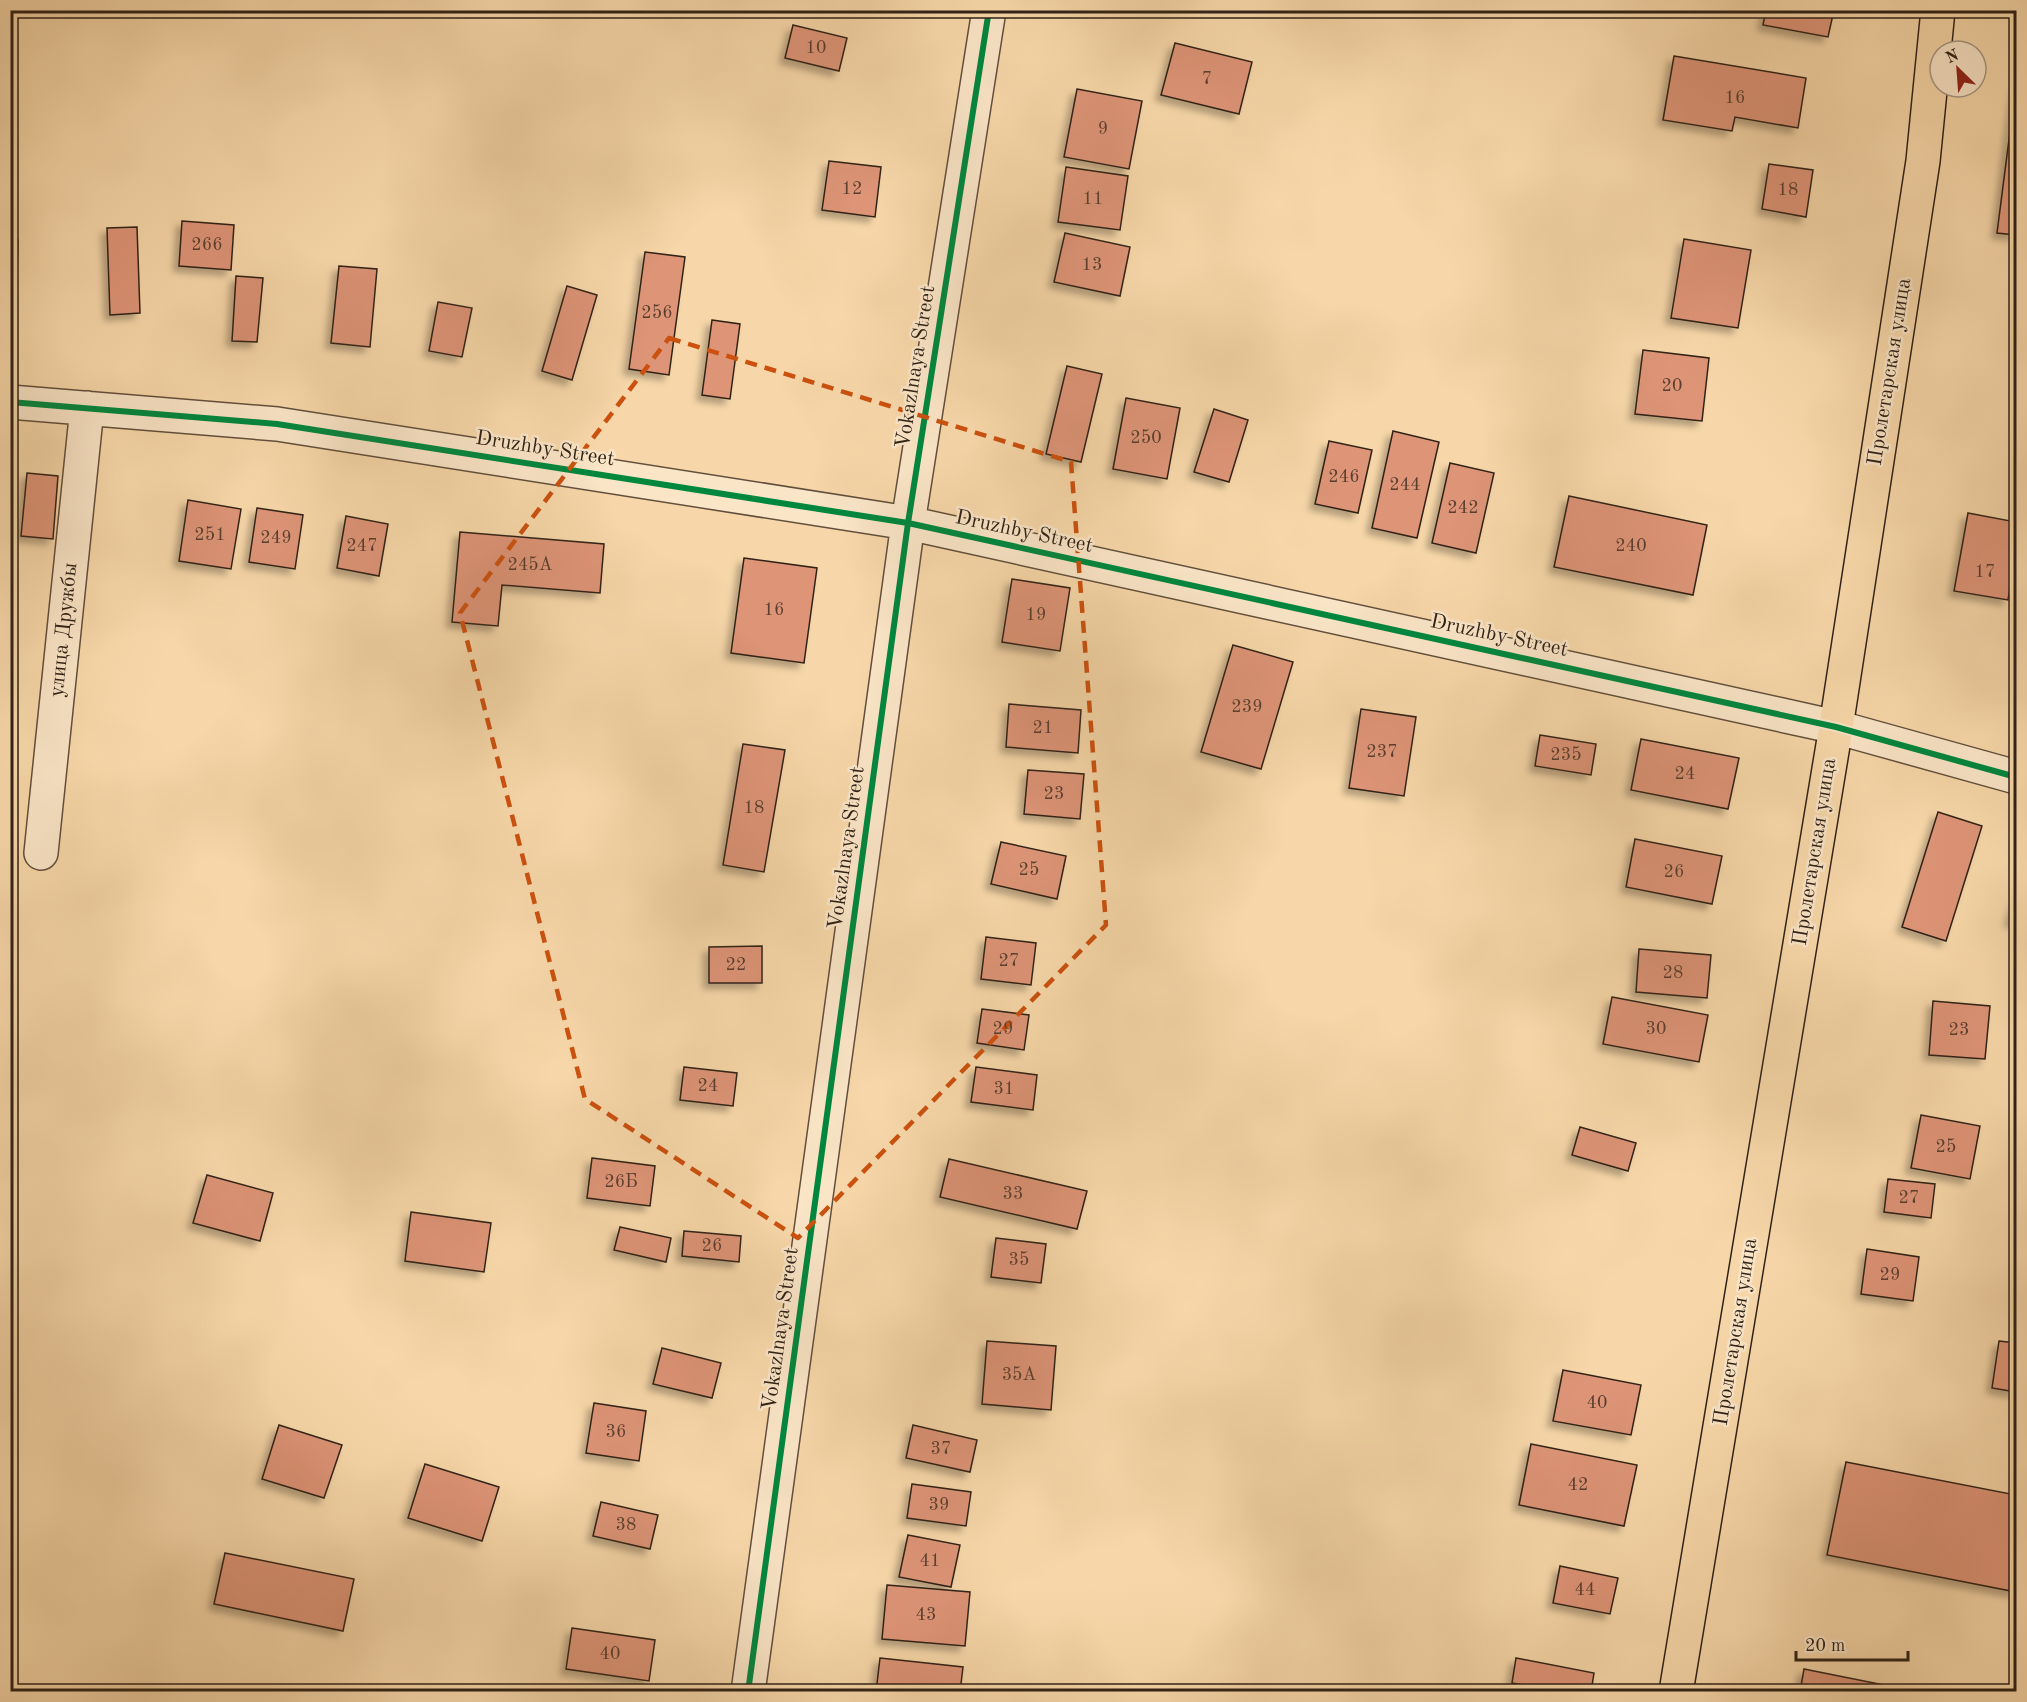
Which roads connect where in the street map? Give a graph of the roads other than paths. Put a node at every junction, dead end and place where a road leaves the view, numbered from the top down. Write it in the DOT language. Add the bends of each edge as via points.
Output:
graph roads {
  1 [pos="989,10"];
  2 [pos="1938,10"];
  3 [pos="10,402"];
  4 [pos="87,408"];
  5 [pos="908,523"];
  6 [pos="1836,728"];
  7 [pos="2016,777"];
  8 [pos="41,853"];
  9 [pos="748,1692"];
  10 [pos="1676,1692"];
  1 -- 5 [label="street, Vokazlnaya Street"];
  2 -- 6 [label="main road, Пролетарская улица" via="1923,161"];
  3 -- 4 [label="street, Druzhby Street"];
  4 -- 5 [label="street, Druzhby Street" via="277,424"];
  4 -- 8 [label="street, улица Дружбы"];
  5 -- 6 [label="street, Druzhby Street"];
  5 -- 9 [label="street, Vokazlnaya Street"];
  6 -- 7 [label="street, Druzhby Street"];
  6 -- 10 [label="main road, Пролетарская улица"];
}
